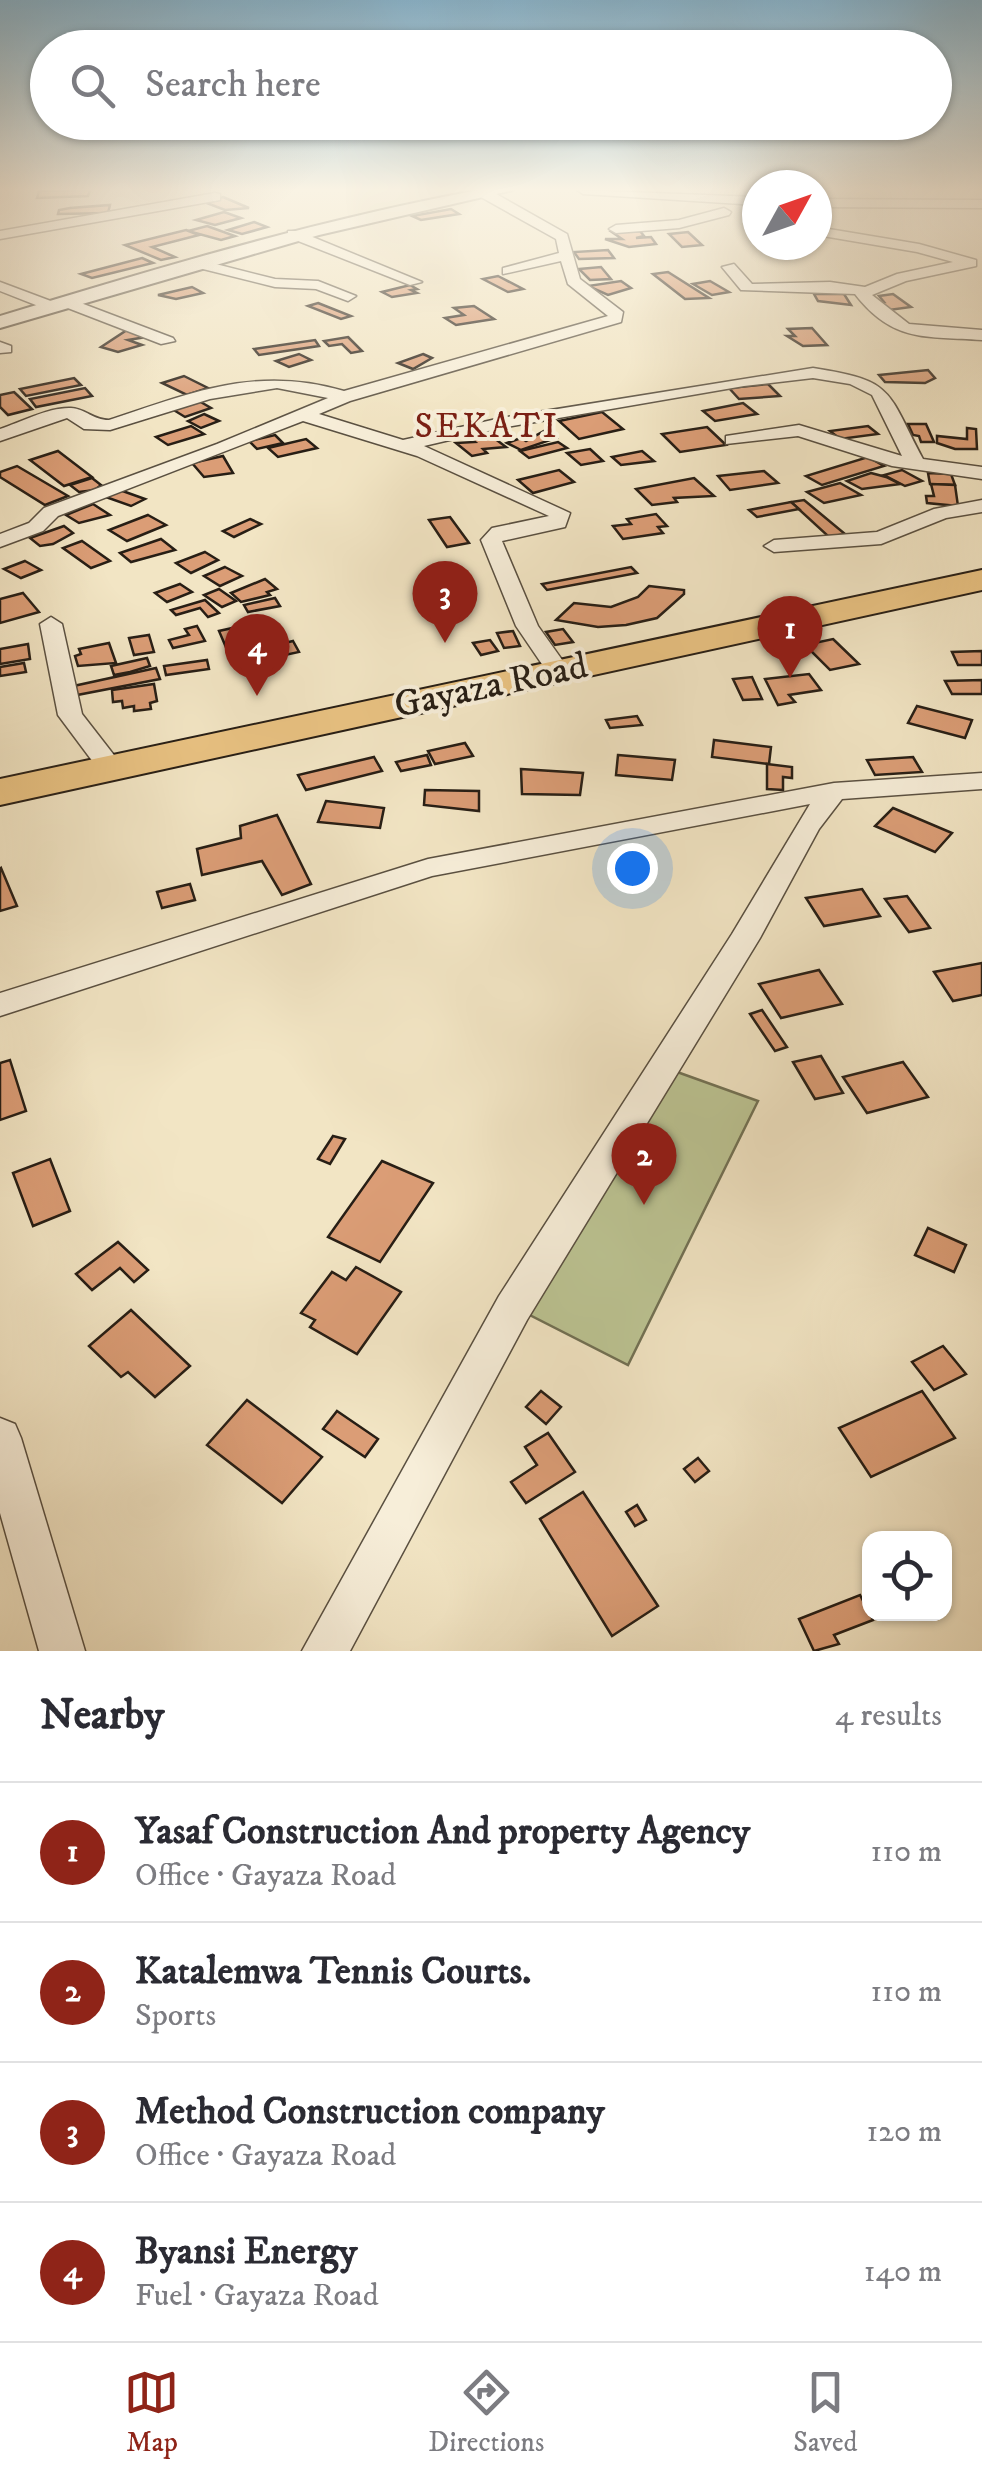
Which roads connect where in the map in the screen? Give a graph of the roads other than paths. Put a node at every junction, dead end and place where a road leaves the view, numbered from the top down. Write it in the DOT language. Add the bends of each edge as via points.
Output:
graph roads {
  1 [pos="185,267"];
  2 [pos="209,267"];
  3 [pos="377,267"];
  4 [pos="523,267"];
  5 [pos="570,267"];
  6 [pos="729,267"];
  7 [pos="967,267"];
  8 [pos="508,271"];
  9 [pos="415,282"];
  10 [pos="0,286"];
  11 [pos="862,291"];
  12 [pos="348,296"];
  13 [pos="58,304"];
  14 [pos="0,322"];
  15 [pos="980,334"];
  16 [pos="166,341"];
  17 [pos="344,397"];
  18 [pos="302,415"];
  19 [pos="0,434"];
  20 [pos="733,440"];
  21 [pos="400,446"];
  22 [pos="916,464"];
  23 [pos="982,473"];
  24 [pos="982,506"];
  25 [pos="0,541"];
  26 [pos="774,546"];
  27 [pos="982,580"];
  28 [pos="51,624"];
  29 [pos="558,671"];
  30 [pos="111,768"];
  31 [pos="982,781"];
  32 [pos="834,791"];
  33 [pos="0,792"];
  34 [pos="0,1005"];
  35 [pos="0,1438"];
  36 [pos="341,1646"];
  37 [pos="62,1651"];
  1 -- 13 [label="street"];
  2 -- 12 [label="street"];
  3 -- 9 [label="street"];
  4 -- 8 [label="street"];
  5 -- 17 [label="street" via="572,281 612,308 615,318"];
  6 -- 11 [label="street" via="752,288"];
  7 -- 11 [label="street" via="916,273"];
  10 -- 13 [label="street"];
  11 -- 15 [label="street" via="902,328 926,335"];
  13 -- 14 [label="street"];
  13 -- 16 [label="street"];
  17 -- 18 [label="street"];
  17 -- 19 [label="street" via="277,383 207,394 110,425 90,425 66,413"];
  18 -- 21 [label="street"];
  18 -- 25 [label="street" via="50,512 36,527"];
  20 -- 22 [label="street" via="798,430"];
  21 -- 22 [label="street" via="501,423 812,373 864,382 880,392"];
  21 -- 29 [label="street" via="560,513 558,522 498,532 491,540 528,626"];
  22 -- 23 [label="street"];
  24 -- 26 [label="street" via="940,513 881,538"];
  27 -- 29 [label="main road, Gayaza Road"];
  28 -- 30 [label="street" via="70,714"];
  29 -- 30 [label="main road, Gayaza Road"];
  30 -- 33 [label="main road, Gayaza Road"];
  31 -- 32 [label="street"];
  32 -- 34 [label="street" via="428,868"];
  32 -- 36 [label="street" via="513,1308"];
  35 -- 37 [label="street"];
}
